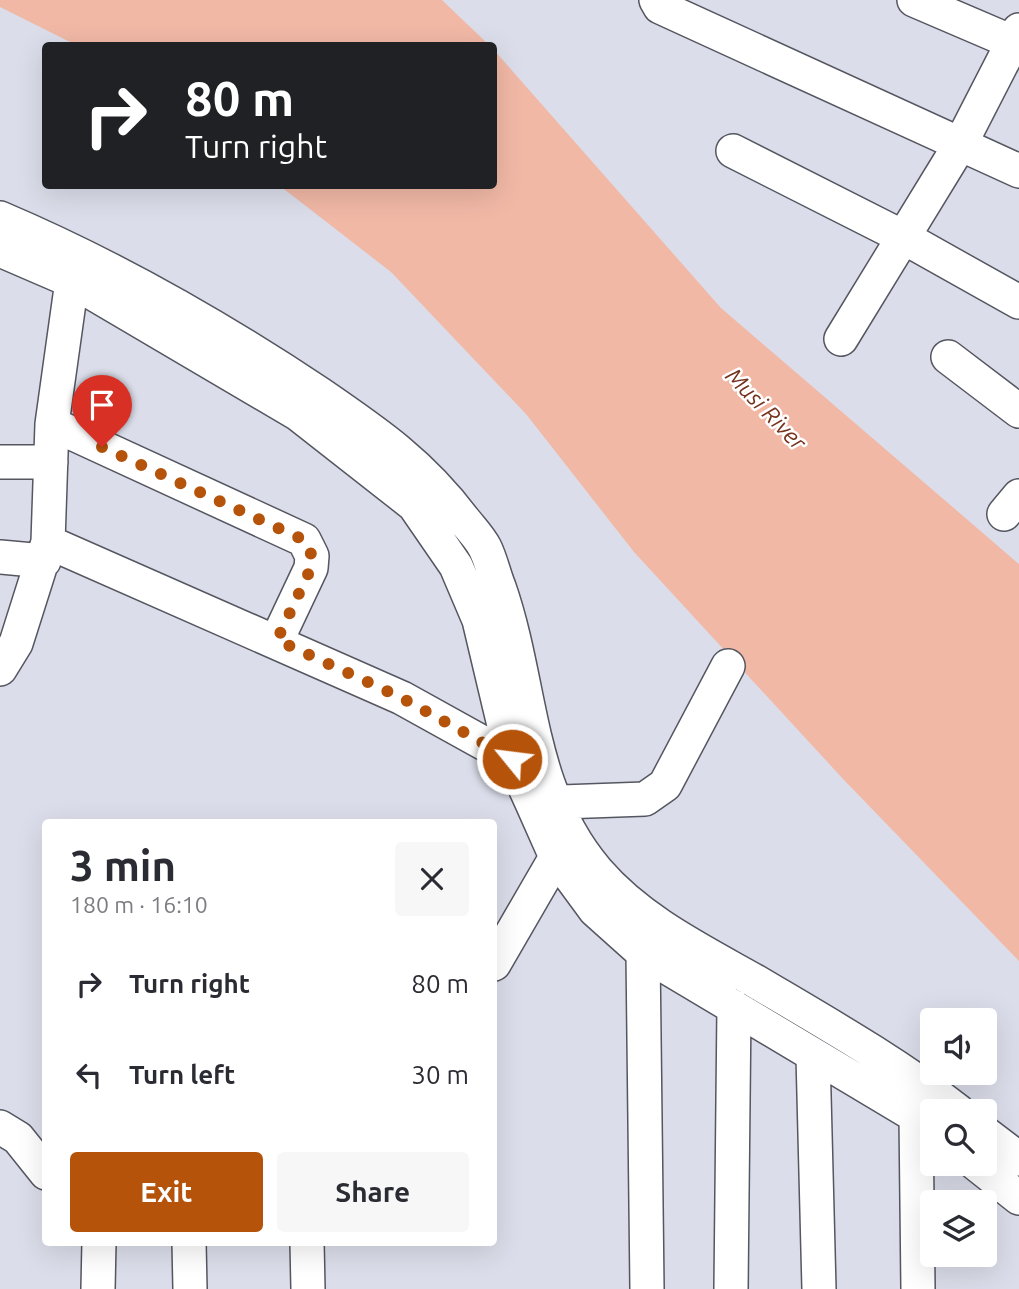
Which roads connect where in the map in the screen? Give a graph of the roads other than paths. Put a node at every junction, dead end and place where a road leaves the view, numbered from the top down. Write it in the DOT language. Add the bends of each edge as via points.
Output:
graph roads {
  1 [pos="656,0"];
  2 [pos="914,0"];
  3 [pos="1017,39"];
  4 [pos="961,143"];
  5 [pos="733,151"];
  6 [pos="1019,171"];
  7 [pos="0,218"];
  8 [pos="903,237"];
  9 [pos="0,250"];
  10 [pos="72,281"];
  11 [pos="1019,302"];
  12 [pos="841,338"];
  13 [pos="947,357"];
  14 [pos="1019,411"];
  15 [pos="52,424"];
  16 [pos="0,462"];
  17 [pos="51,462"];
  18 [pos="46,551"];
  19 [pos="0,557"];
  20 [pos="277,640"];
  21 [pos="5,651"];
  22 [pos="728,666"];
  23 [pos="512,759"];
  24 [pos="542,802"];
  25 [pos="556,857"];
  26 [pos="643,953"];
  27 [pos="497,959"];
  28 [pos="734,1007"];
  29 [pos="813,1056"];
  30 [pos="942,1099"];
  31 [pos="920,1121"];
  32 [pos="0,1127"];
  33 [pos="997,1142"];
  34 [pos="1019,1159"];
  35 [pos="42,1168"];
  36 [pos="922,1176"];
  37 [pos="991,1176"];
  38 [pos="1019,1198"];
  39 [pos="99,1246"];
  40 [pos="189,1246"];
  41 [pos="307,1246"];
  42 [pos="98,1289"];
  43 [pos="190,1289"];
  44 [pos="308,1289"];
  45 [pos="647,1289"];
  46 [pos="731,1289"];
  47 [pos="819,1289"];
  48 [pos="918,1289"];
  1 -- 4 [label="street" via="660,7"];
  2 -- 3 [label="street"];
  3 -- 4 [label="street"];
  4 -- 6 [label="street"];
  4 -- 8 [label="street"];
  5 -- 8 [label="street"];
  7 -- 24 [label="street" via="144,285 272,362 399,448 444,493 485,548 509,617 537,754"];
  8 -- 11 [label="street"];
  8 -- 12 [label="street"];
  9 -- 10 [label="street"];
  10 -- 15 [label="street"];
  10 -- 23 [label="street" via="298,414 414,505 456,566 479,620"];
  13 -- 14 [label="street"];
  15 -- 17 [label="street"];
  15 -- 20 [label="street" via="304,540 312,556 311,568"];
  16 -- 17 [label="street"];
  17 -- 18 [label="street"];
  18 -- 19 [label="street"];
  18 -- 20 [label="street"];
  18 -- 21 [label="street"];
  20 -- 23 [label="street" via="402,698"];
  22 -- 24 [label="street" via="665,785 653,795"];
  23 -- 24 [label="street"];
  24 -- 25 [label="street"];
  24 -- 30 [label="street" via="597,870 671,933 823,1021"];
  25 -- 26 [label="street" via="595,910"];
  25 -- 27 [label="street"];
  26 -- 28 [label="street"];
  26 -- 45 [label="street"];
  28 -- 29 [label="street"];
  28 -- 46 [label="street"];
  29 -- 31 [label="street"];
  29 -- 47 [label="street"];
  32 -- 35 [label="street" via="18,1138"];
  33 -- 34 [label="street"];
  36 -- 48 [label="street"];
  37 -- 38 [label="street"];
  39 -- 42 [label="street"];
  40 -- 43 [label="street"];
  41 -- 44 [label="street"];
}
